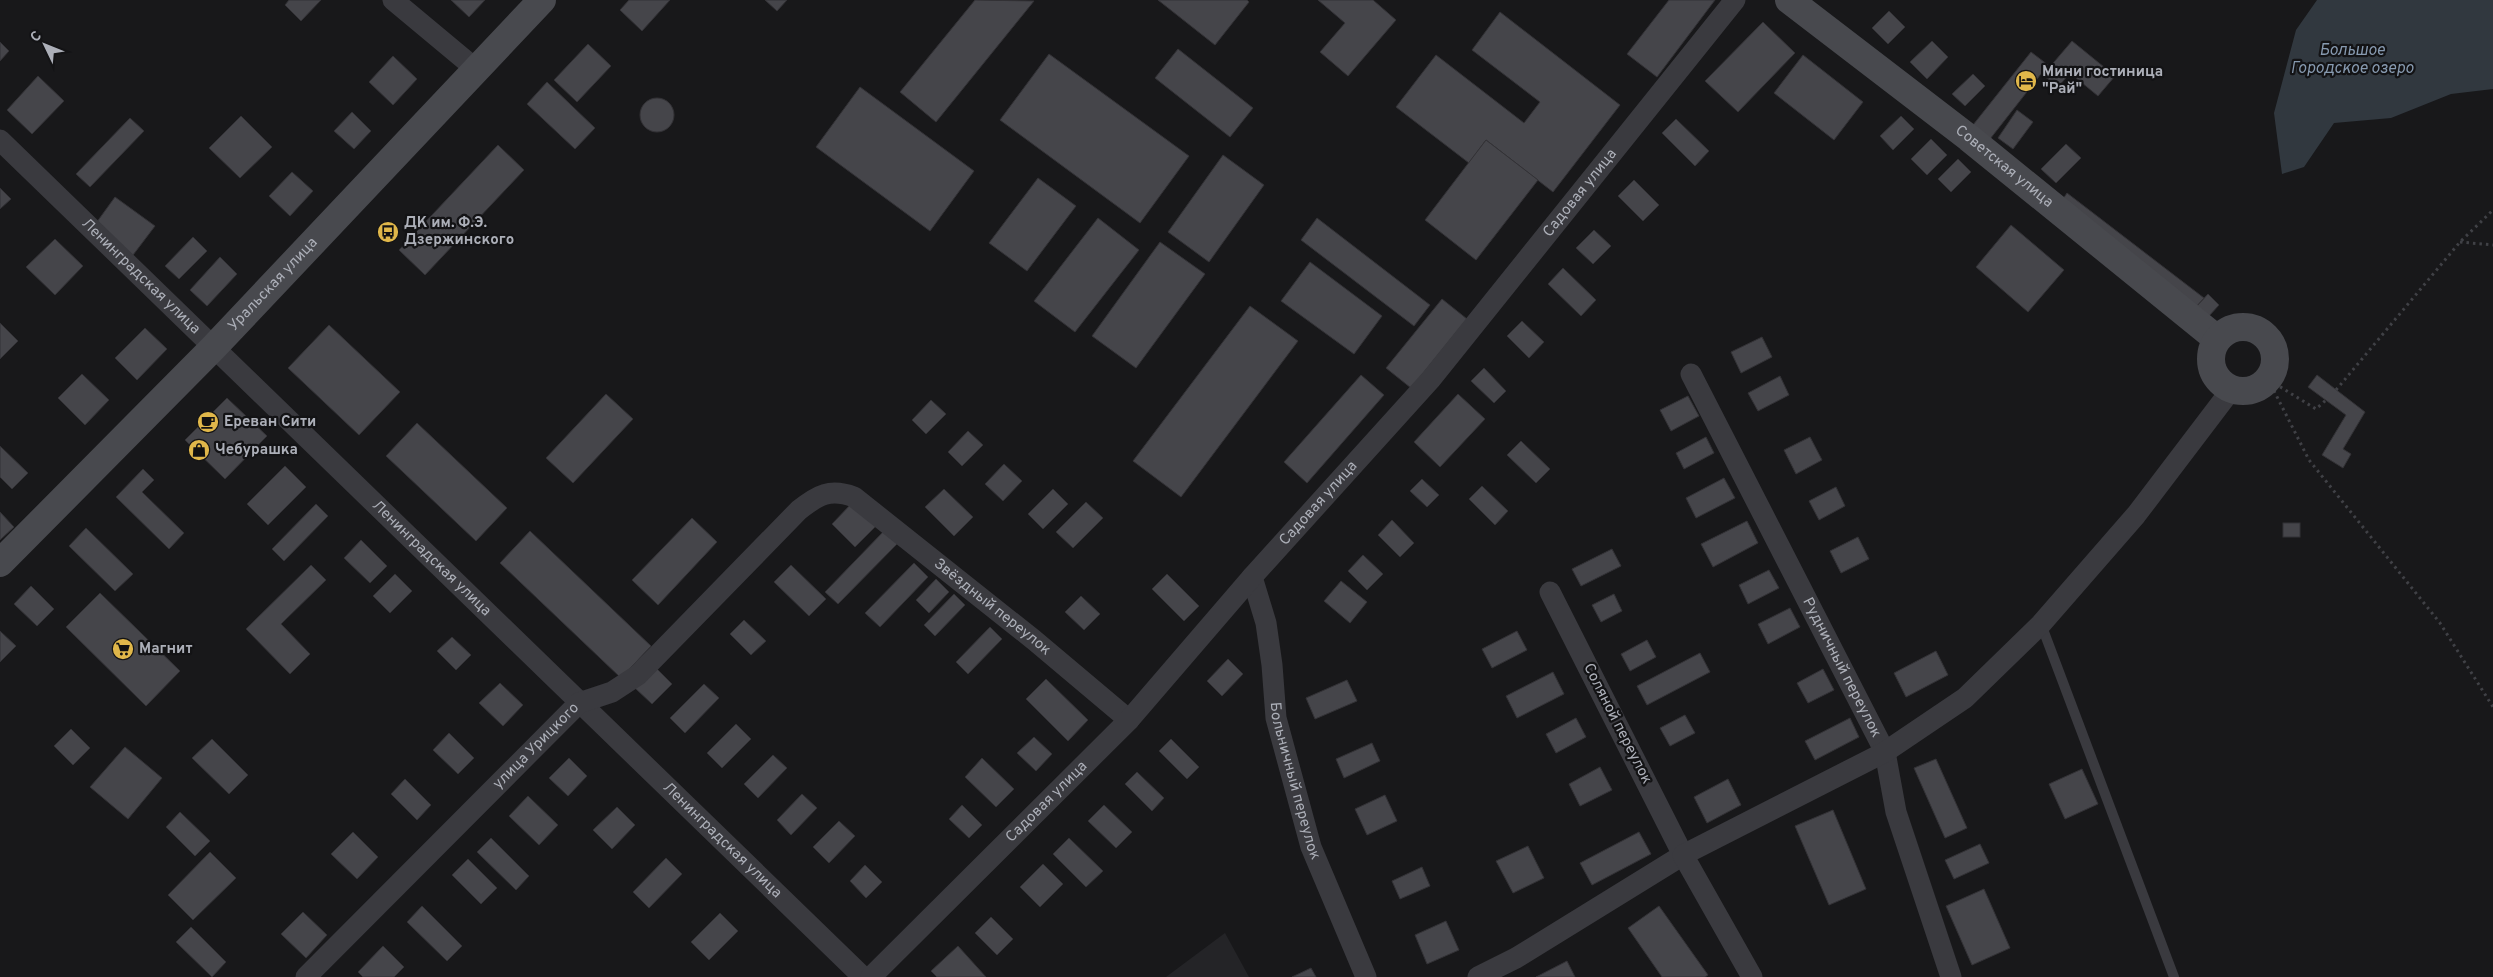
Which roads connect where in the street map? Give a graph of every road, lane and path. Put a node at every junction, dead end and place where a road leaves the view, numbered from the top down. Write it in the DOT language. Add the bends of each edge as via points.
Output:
graph roads {
  1 [pos="393,0"];
  2 [pos="542,0"];
  3 [pos="1735,0"];
  4 [pos="1789,0"];
  5 [pos="477,70"];
  6 [pos="0,140"];
  7 [pos="2493,210"];
  8 [pos="2460,242"];
  9 [pos="2493,245"];
  10 [pos="2217,339"];
  11 [pos="214,347"];
  12 [pos="1691,374"];
  13 [pos="2268,379"];
  14 [pos="2232,390"];
  15 [pos="2336,390"];
  16 [pos="2326,400"];
  17 [pos="854,497"];
  18 [pos="0,564"];
  19 [pos="1252,577"];
  20 [pos="1550,592"];
  21 [pos="2041,624"];
  22 [pos="579,703"];
  23 [pos="2493,707"];
  24 [pos="1129,720"];
  25 [pos="1885,752"];
  26 [pos="1683,855"];
  27 [pos="306,977"];
  28 [pos="863,977"];
  29 [pos="871,977"];
  30 [pos="1366,977"];
  31 [pos="1478,977"];
  32 [pos="1752,977"];
  33 [pos="1951,977"];
  34 [pos="2174,977"];
  1 -- 5 [label="street"];
  2 -- 5 [label="street, Уральская улица"];
  3 -- 19 [label="street, Садовая улица" via="1431,379"];
  4 -- 10 [label="street, Советская улица" via="1969,138"];
  5 -- 11 [label="street, Уральская улица"];
  6 -- 11 [label="street, Ленинградская улица"];
  7 -- 8 [label="path"];
  8 -- 9 [label="path"];
  8 -- 15 [label="path"];
  10 -- 13 [label="street" via="2230,329 2247,327 2266,337 2275,357"];
  10 -- 14 [label="street" via="2211,353 2211,368 2219,381"];
  11 -- 18 [label="street, Уральская улица"];
  11 -- 22 [label="street, Ленинградская улица"];
  12 -- 25 [label="street, Рудничный переулок"];
  13 -- 14 [label="street" via="2251,390"];
  13 -- 16 [label="path" via="2316,409"];
  13 -- 23 [label="path" via="2309,460 2440,623"];
  14 -- 21 [label="street" via="2136,515"];
  17 -- 22 [label="street, улица Урицкого" via="839,491 816,497 799,510 638,675 612,692"];
  17 -- 24 [label="street, Звёздный переулок"];
  19 -- 24 [label="street, Садовая улица"];
  19 -- 30 [label="street, Больничный переулок" via="1266,623 1276,718 1311,847"];
  20 -- 26 [label="street, Соляной переулок"];
  21 -- 25 [label="street" via="1965,698"];
  21 -- 34 [label="lane"];
  22 -- 27 [label="street, улица Урицкого"];
  22 -- 28 [label="street, Ленинградская улица"];
  24 -- 29 [label="street, Садовая улица"];
  25 -- 26 [label="street"];
  25 -- 33 [label="street, Рудничный переулок" via="1896,812"];
  26 -- 31 [label="street" via="1516,958"];
  26 -- 32 [label="street, Соляной переулок"];
}
